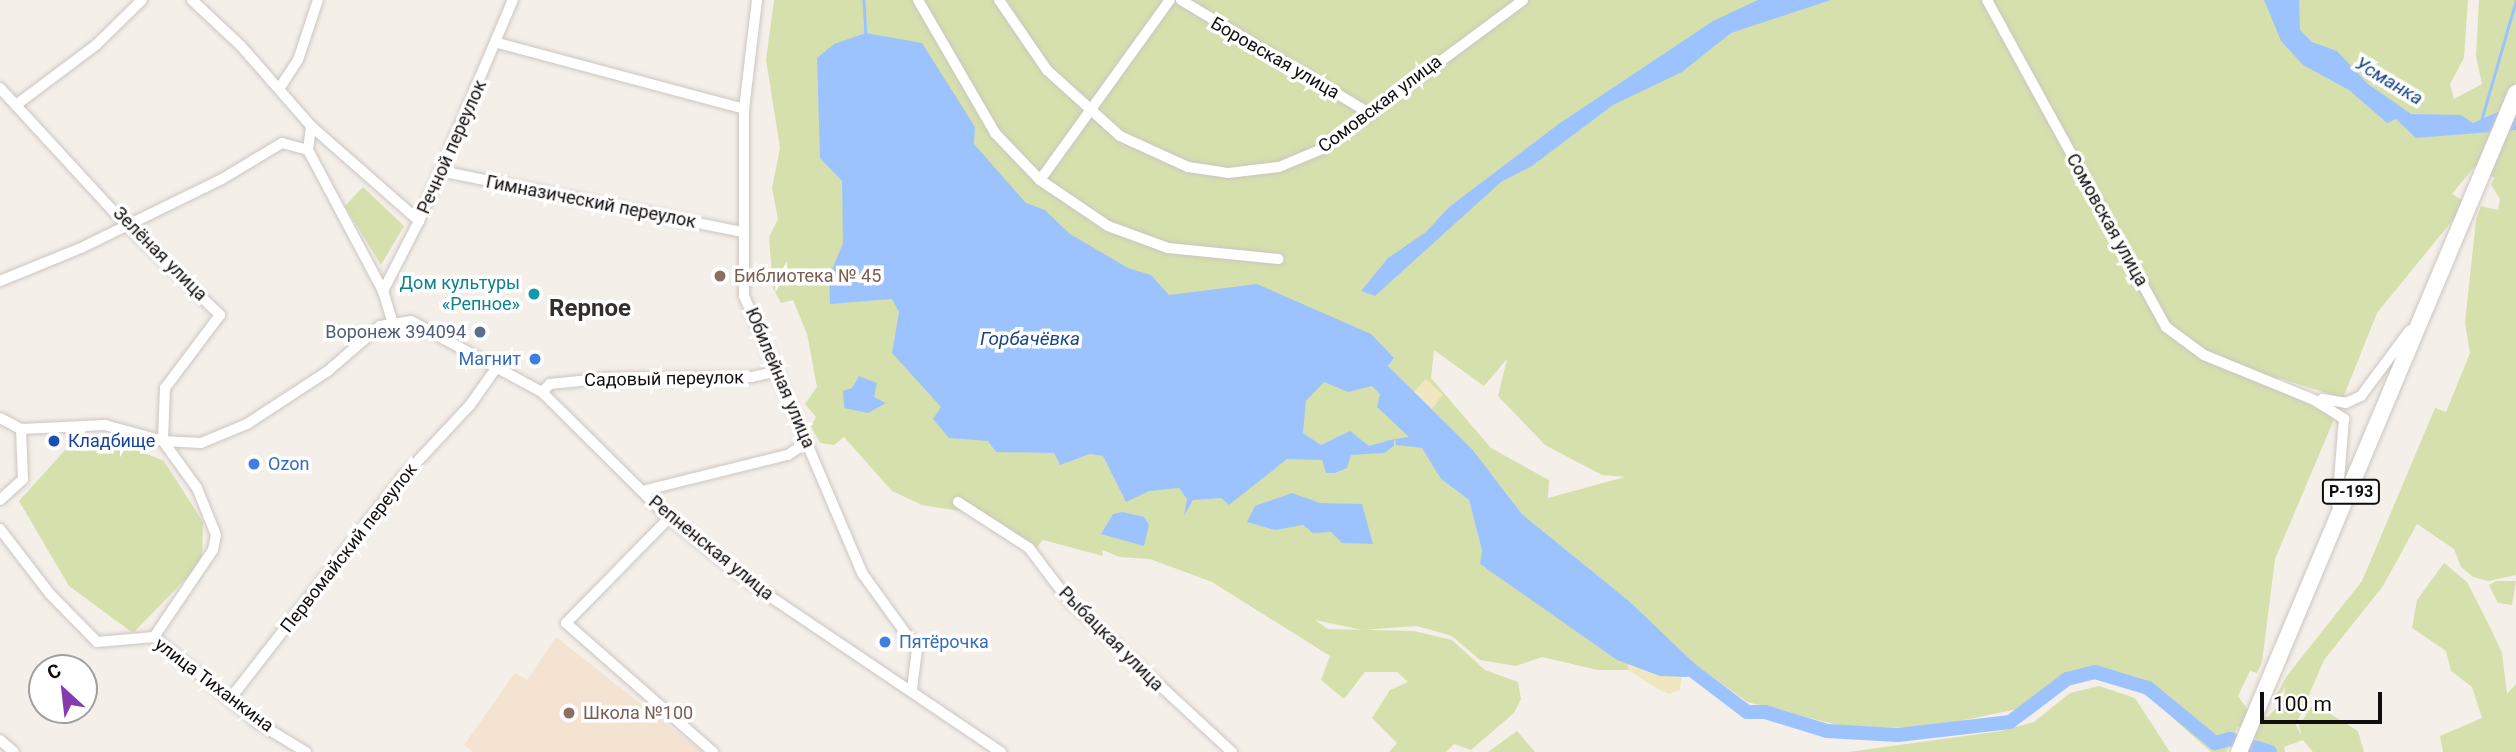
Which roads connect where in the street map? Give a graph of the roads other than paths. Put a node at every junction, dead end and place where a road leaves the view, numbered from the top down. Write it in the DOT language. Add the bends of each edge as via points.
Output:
graph roads {
  1 [pos="142,0"];
  2 [pos="192,0"];
  3 [pos="318,0"];
  4 [pos="513,0"];
  5 [pos="757,0"];
  6 [pos="918,0"];
  7 [pos="999,0"];
  8 [pos="1170,0"];
  9 [pos="1181,0"];
  10 [pos="1987,0"];
  11 [pos="1517,1"];
  12 [pos="498,43"];
  13 [pos="0,88"];
  14 [pos="279,89"];
  15 [pos="2516,93"];
  16 [pos="16,105"];
  17 [pos="744,109"];
  18 [pos="1091,114"];
  19 [pos="1371,114"];
  20 [pos="312,126"];
  21 [pos="307,150"];
  22 [pos="440,171"];
  23 [pos="1040,180"];
  24 [pos="419,221"];
  25 [pos="127,226"];
  26 [pos="743,232"];
  27 [pos="1278,259"];
  28 [pos="0,281"];
  29 [pos="2437,283"];
  30 [pos="383,291"];
  31 [pos="393,320"];
  32 [pos="497,367"];
  33 [pos="778,371"];
  34 [pos="2279,385"];
  35 [pos="546,388"];
  36 [pos="0,418"];
  37 [pos="21,429"];
  38 [pos="163,441"];
  39 [pos="807,443"];
  40 [pos="642,491"];
  41 [pos="0,500"];
  42 [pos="958,502"];
  43 [pos="669,518"];
  44 [pos="0,529"];
  45 [pos="2330,542"];
  46 [pos="154,637"];
  47 [pos="912,689"];
  48 [pos="229,699"];
  49 [pos="0,740"];
  50 [pos="14,752"];
  51 [pos="306,752"];
  52 [pos="713,752"];
  53 [pos="1001,752"];
  54 [pos="1232,752"];
  55 [pos="2239,752"];
  1 -- 16 [label="street" via="96,45"];
  2 -- 14 [label="street"];
  3 -- 14 [label="street" via="298,60"];
  4 -- 12 [label="street, Речной переулок"];
  5 -- 17 [label="street, Юбилейная улица"];
  6 -- 23 [label="street" via="995,133"];
  7 -- 18 [label="street, Сомовская улица" via="1047,70"];
  8 -- 18 [label="street"];
  9 -- 19 [label="street, Боровская улица"];
  10 -- 34 [label="street, Сомовская улица" via="2166,327 2204,355"];
  11 -- 19 [label="street, Сомовская улица"];
  12 -- 17 [label="street"];
  12 -- 22 [label="street, Речной переулок"];
  13 -- 16 [label="street, Зелёная улица"];
  14 -- 20 [label="street"];
  15 -- 29 [label="highway, Р-193"];
  16 -- 25 [label="street, Зелёная улица"];
  17 -- 26 [label="street, Юбилейная улица"];
  18 -- 19 [label="street, Сомовская улица" via="1156,155 1202,170 1241,173 1308,156"];
  18 -- 23 [label="street"];
  20 -- 21 [label="street"];
  20 -- 24 [label="street"];
  21 -- 25 [label="street" via="282,143"];
  21 -- 30 [label="street"];
  22 -- 24 [label="street, Речной переулок"];
  22 -- 26 [label="street, Гимназический переулок"];
  23 -- 27 [label="street" via="1108,226 1151,243 1199,256"];
  24 -- 30 [label="street, Речной переулок"];
  25 -- 28 [label="street"];
  25 -- 38 [label="street, Зелёная улица" via="220,314 166,388"];
  26 -- 33 [label="street, Юбилейная улица" via="744,296"];
  29 -- 34 [label="street" via="2392,359 2358,399 2335,402"];
  29 -- 45 [label="highway, Р-193"];
  30 -- 31 [label="street"];
  31 -- 32 [label="street, Репненская улица" via="411,321"];
  31 -- 38 [label="street" via="247,424 201,443"];
  32 -- 35 [label="street, Репненская улица"];
  32 -- 48 [label="street, Первомайский переулок" via="470,405 401,479"];
  33 -- 35 [label="street, Садовый переулок" via="752,377 609,378"];
  33 -- 39 [label="street, Юбилейная улица"];
  34 -- 45 [label="street" via="2338,413 2345,422 2344,468"];
  35 -- 40 [label="street, Репненская улица"];
  36 -- 37 [label="street"];
  37 -- 38 [label="street" via="105,425"];
  37 -- 41 [label="street" via="23,479"];
  38 -- 46 [label="street" via="197,488 216,535 213,550"];
  39 -- 40 [label="street" via="788,455"];
  39 -- 47 [label="street, Юбилейная улица" via="862,573 917,649"];
  40 -- 43 [label="street, Репненская улица"];
  42 -- 54 [label="street, Рыбацкая улица" via="1030,548 1070,602"];
  43 -- 47 [label="street, Репненская улица" via="826,638"];
  43 -- 52 [label="street" via="566,623"];
  44 -- 46 [label="street, улица Тиханкина" via="50,594 97,642"];
  45 -- 55 [label="highway, Р-193"];
  46 -- 48 [label="street, улица Тиханкина"];
  47 -- 53 [label="street, Репненская улица"];
  48 -- 51 [label="street, улица Тиханкина"];
  49 -- 50 [label="street"];
}
